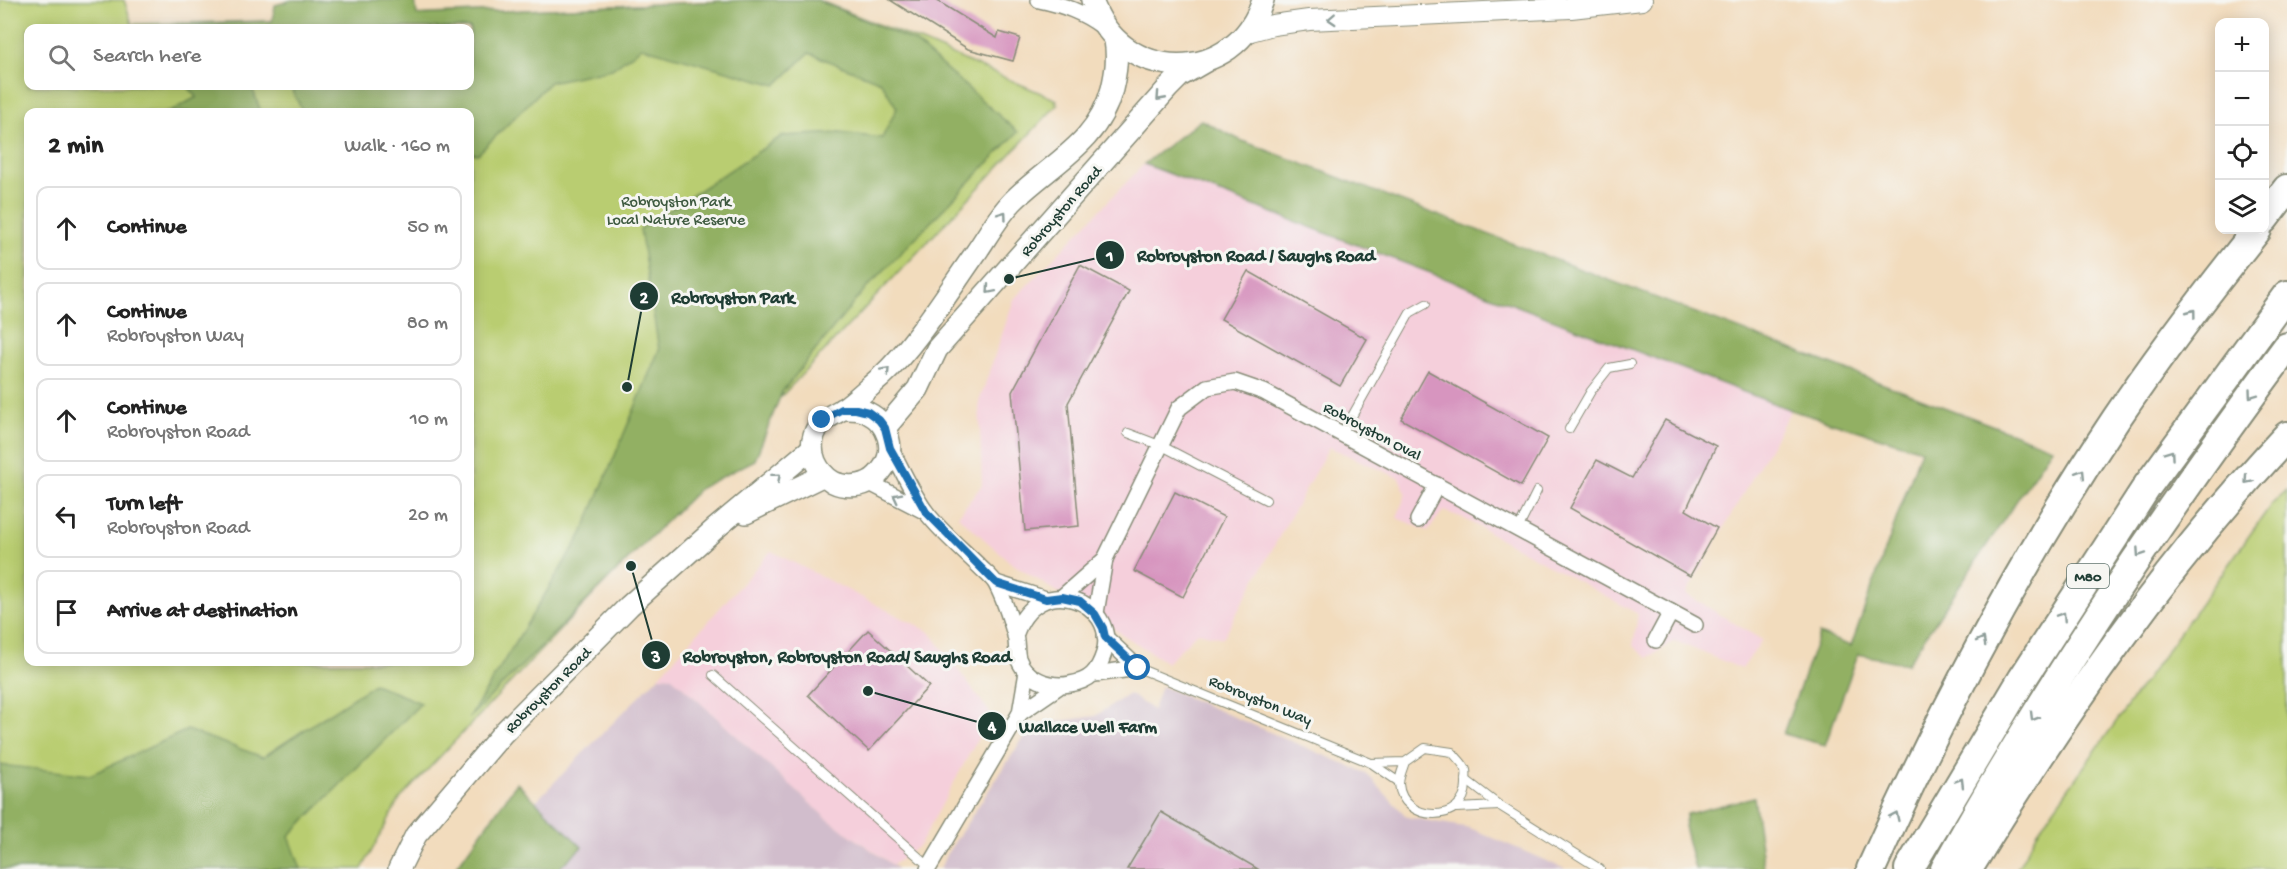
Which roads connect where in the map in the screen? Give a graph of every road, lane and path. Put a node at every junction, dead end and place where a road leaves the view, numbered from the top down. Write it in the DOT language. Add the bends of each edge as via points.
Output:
graph roads {
  1 [pos="1039,0"];
  2 [pos="1092,0"];
  3 [pos="1263,0"];
  4 [pos="1642,0"];
  5 [pos="1247,32"];
  6 [pos="1110,34"];
  7 [pos="1206,61"];
  8 [pos="2287,189"];
  9 [pos="2269,214"];
  10 [pos="2254,234"];
  11 [pos="2287,295"];
  12 [pos="1426,304"];
  13 [pos="2287,347"];
  14 [pos="1630,364"];
  15 [pos="842,409"];
  16 [pos="1569,429"];
  17 [pos="1128,433"];
  18 [pos="1342,434"];
  19 [pos="2287,436"];
  20 [pos="887,438"];
  21 [pos="1162,446"];
  22 [pos="812,448"];
  23 [pos="824,475"];
  24 [pos="868,482"];
  25 [pos="1437,484"];
  26 [pos="1538,491"];
  27 [pos="1266,500"];
  28 [pos="926,512"];
  29 [pos="1418,520"];
  30 [pos="716,528"];
  31 [pos="1518,529"];
  32 [pos="1105,559"];
  33 [pos="996,583"];
  34 [pos="1062,597"];
  35 [pos="1046,599"];
  36 [pos="1671,612"];
  37 [pos="1095,614"];
  38 [pos="1695,625"];
  39 [pos="1015,636"];
  40 [pos="1105,637"];
  41 [pos="1656,640"];
  42 [pos="1138,668"];
  43 [pos="1027,672"];
  44 [pos="1095,674"];
  45 [pos="713,675"];
  46 [pos="1058,687"];
  47 [pos="1020,713"];
  48 [pos="1405,762"];
  49 [pos="1371,763"];
  50 [pos="1466,780"];
  51 [pos="1399,782"];
  52 [pos="1500,806"];
  53 [pos="1456,808"];
  54 [pos="929,868"];
  55 [pos="399,869"];
  56 [pos="1600,869"];
  57 [pos="1871,869"];
  58 [pos="1909,869"];
  59 [pos="1945,869"];
  60 [pos="1968,869"];
  1 -- 6 [label="street" via="1088,15"];
  2 -- 6 [label="main road"];
  3 -- 5 [label="main road"];
  4 -- 5 [label="street, one-way" via="1571,8 1309,20"];
  5 -- 7 [label="main road, Robroyston Road" via="1231,48"];
  6 -- 7 [label="main road" via="1139,57 1165,64"];
  15 -- 6 [label="main road, Robroyston Road, one-way" via="883,375 917,335 1013,201 1090,135 1110,97 1118,57"];
  7 -- 20 [label="main road, Robroyston Road, one-way" via="1168,88 937,350"];
  8 -- 9 [label="highway"];
  57 -- 10 [label="highway, one-way" via="1976,652 2042,537 2116,419"];
  58 -- 11 [label="highway, M80, one-way" via="2023,678 2148,485"];
  12 -- 18 [label="lane" via="1410,313"];
  13 -- 59 [label="highway, M80, one-way" via="2112,595"];
  14 -- 16 [label="lane" via="1609,368"];
  15 -- 20 [label="main road" via="868,412 879,420"];
  15 -- 22 [label="main road, Robroyston Road" via="822,420"];
  17 -- 21 [label="lane"];
  18 -- 21 [label="street, Robroyston Oval" via="1264,392 1235,382 1206,387 1179,408"];
  18 -- 25 [label="street, Robroyston Oval"];
  19 -- 60 [label="highway, one-way" via="2206,528 2100,666"];
  20 -- 24 [label="main road, Robroyston Road" via="888,461 879,475"];
  20 -- 28 [label="street"];
  21 -- 27 [label="lane"];
  21 -- 32 [label="street, Robroyston Oval"];
  22 -- 23 [label="main road"];
  30 -- 22 [label="main road, Robroyston Road, one-way"];
  23 -- 24 [label="main road" via="849,486"];
  23 -- 30 [label="main road, Robroyston Road"];
  28 -- 24 [label="street, one-way"];
  25 -- 29 [label="street"];
  25 -- 31 [label="street, Robroyston Oval"];
  26 -- 31 [label="lane"];
  28 -- 33 [label="street"];
  30 -- 55 [label="main road, Robroyston Road" via="629,606 503,733 416,835"];
  31 -- 36 [label="street, Robroyston Oval"];
  32 -- 34 [label="street"];
  32 -- 37 [label="street"];
  33 -- 35 [label="street"];
  33 -- 39 [label="street"];
  34 -- 35 [label="street"];
  34 -- 37 [label="street" via="1080,601"];
  35 -- 39 [label="street" via="1025,613"];
  36 -- 38 [label="street, Robroyston Oval"];
  36 -- 41 [label="street"];
  37 -- 40 [label="street"];
  39 -- 43 [label="street" via="1018,659"];
  40 -- 42 [label="street"];
  40 -- 44 [label="street"];
  42 -- 44 [label="street"];
  42 -- 49 [label="lane, Robroyston Way"];
  43 -- 46 [label="street" via="1044,684"];
  43 -- 47 [label="street"];
  44 -- 46 [label="street"];
  45 -- 54 [label="lane"];
  46 -- 47 [label="street"];
  47 -- 54 [label="street"];
  48 -- 49 [label="lane, Robroyston Way"];
  48 -- 50 [label="lane, Robroyston Way" via="1425,748 1452,752 1466,770"];
  48 -- 51 [label="lane"];
  49 -- 51 [label="lane, Robroyston Way"];
  50 -- 52 [label="lane"];
  50 -- 53 [label="lane" via="1466,792"];
  51 -- 53 [label="lane, Robroyston Way" via="1403,797 1413,809 1441,815"];
  52 -- 53 [label="lane"];
  52 -- 56 [label="lane"];
}
